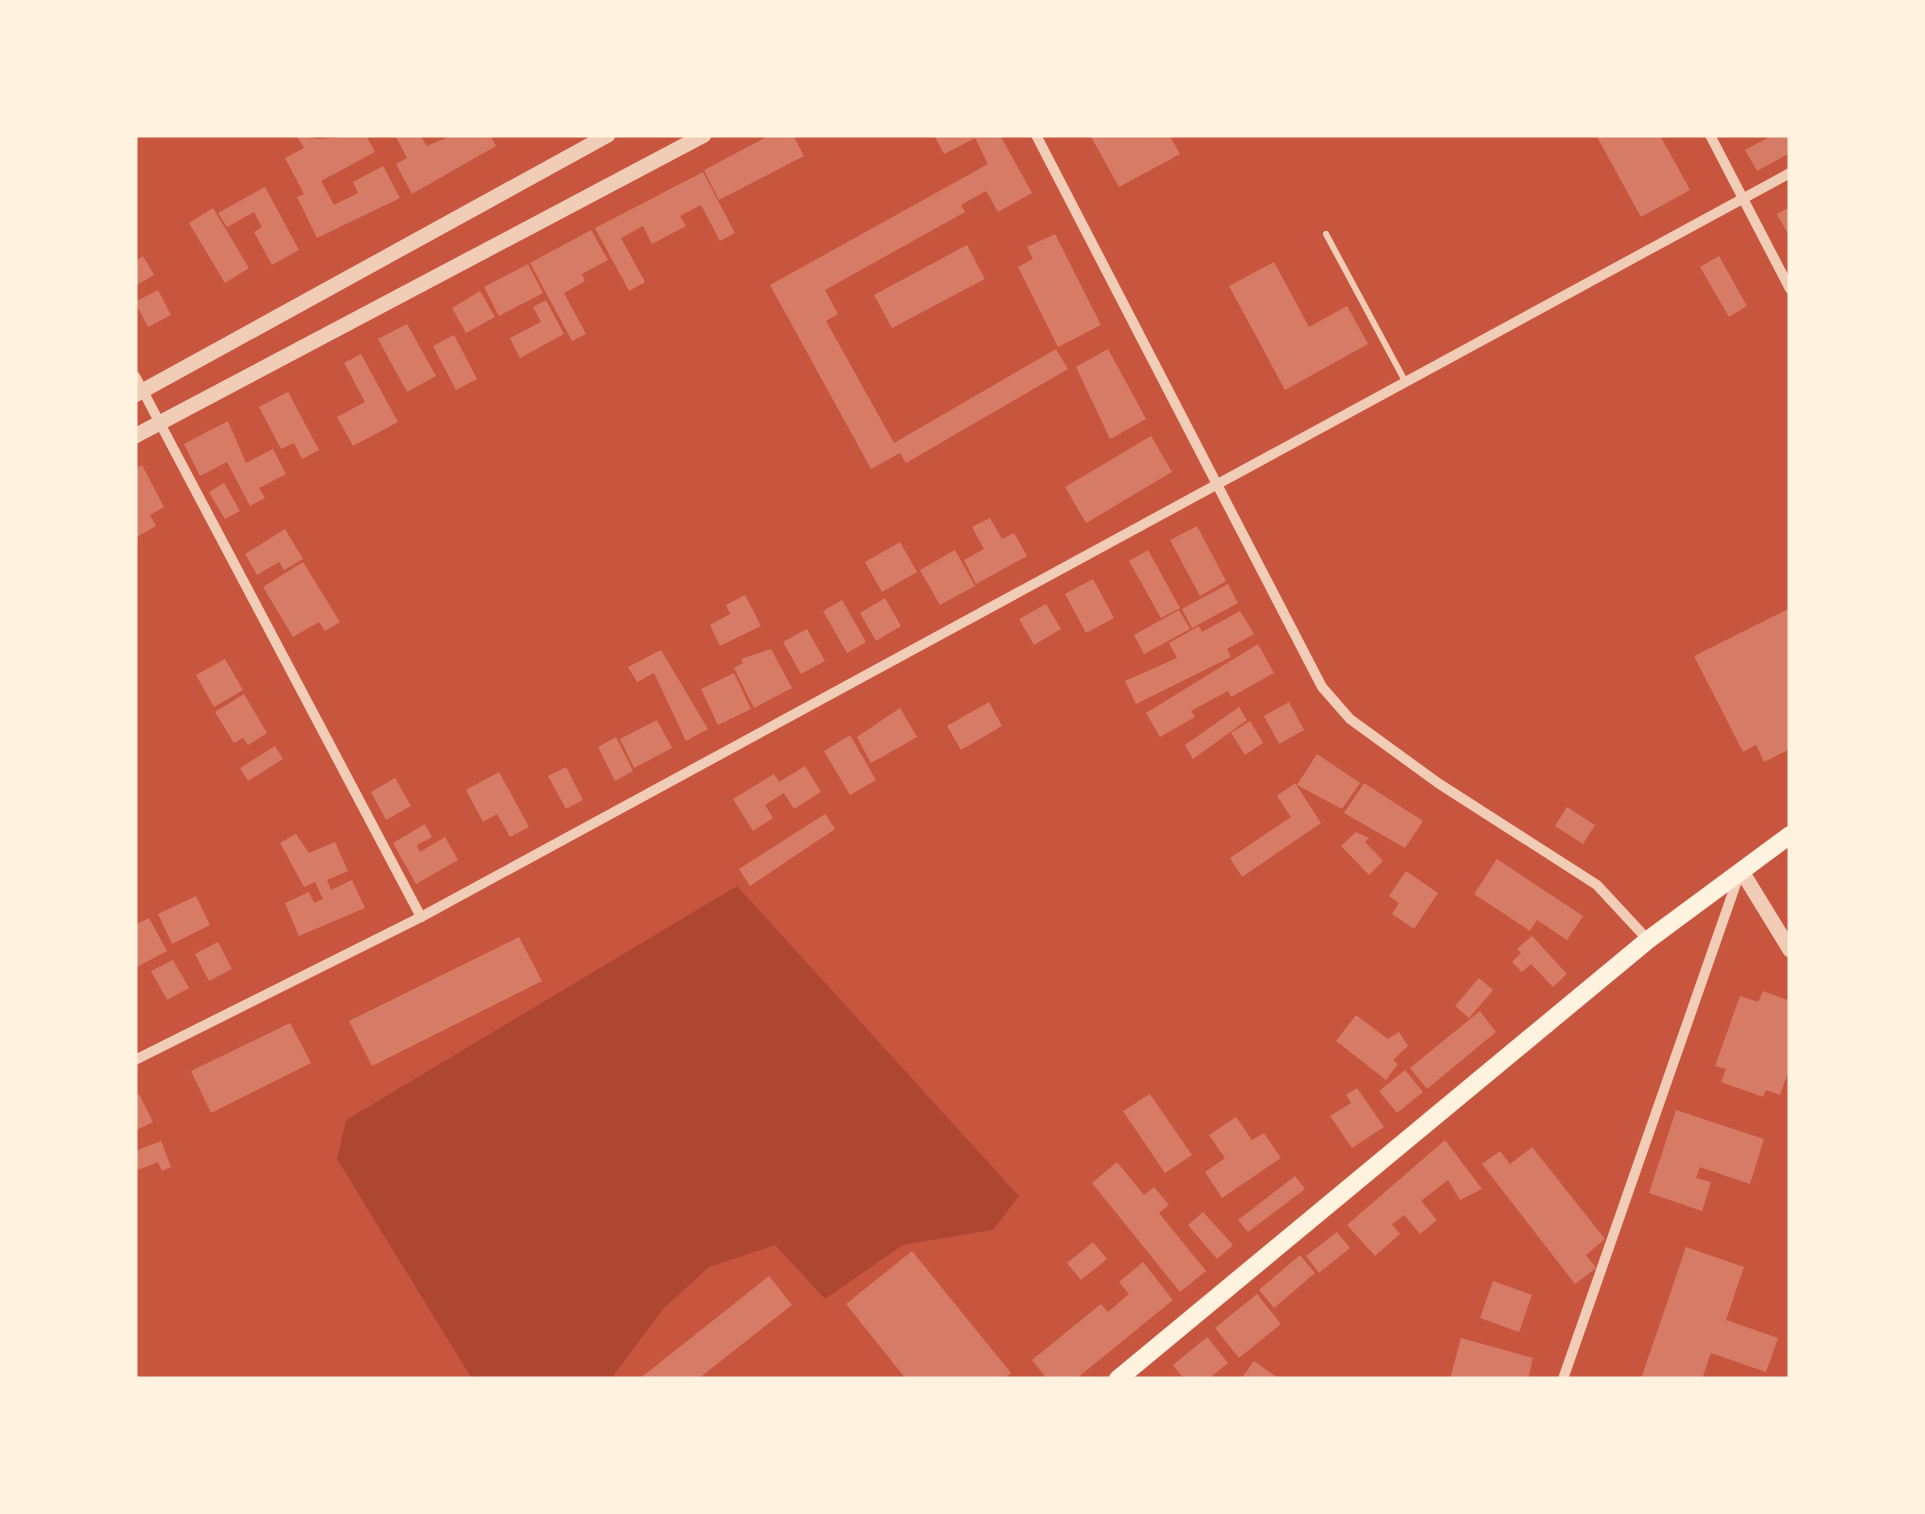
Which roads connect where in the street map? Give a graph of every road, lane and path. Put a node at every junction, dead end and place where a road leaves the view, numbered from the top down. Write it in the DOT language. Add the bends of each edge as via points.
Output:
graph roads {
  1 [pos="608,135"];
  2 [pos="704,135"];
  3 [pos="1036,135"];
  4 [pos="1710,135"];
  5 [pos="1790,173"];
  6 [pos="1744,199"];
  7 [pos="1326,234"];
  8 [pos="1790,289"];
  9 [pos="1404,381"];
  10 [pos="138,387"];
  11 [pos="160,424"];
  12 [pos="135,436"];
  13 [pos="1214,484"];
  14 [pos="1790,835"];
  15 [pos="1740,870"];
  16 [pos="421,917"];
  17 [pos="1648,940"];
  18 [pos="1790,950"];
  19 [pos="135,1060"];
  20 [pos="1118,1379"];
  21 [pos="1563,1379"];
  1 -- 10 [label="street"];
  2 -- 11 [label="street"];
  3 -- 13 [label="street"];
  4 -- 6 [label="street"];
  5 -- 6 [label="street"];
  6 -- 8 [label="street"];
  6 -- 9 [label="street"];
  7 -- 9 [label="lane"];
  9 -- 13 [label="street"];
  10 -- 11 [label="street"];
  11 -- 12 [label="street"];
  11 -- 16 [label="street"];
  13 -- 16 [label="street"];
  13 -- 17 [label="street" via="1322,688 1350,719 1597,885"];
  14 -- 15 [label="main road"];
  15 -- 17 [label="main road"];
  15 -- 18 [label="street"];
  15 -- 21 [label="street"];
  16 -- 19 [label="street"];
  17 -- 20 [label="main road"];
}
